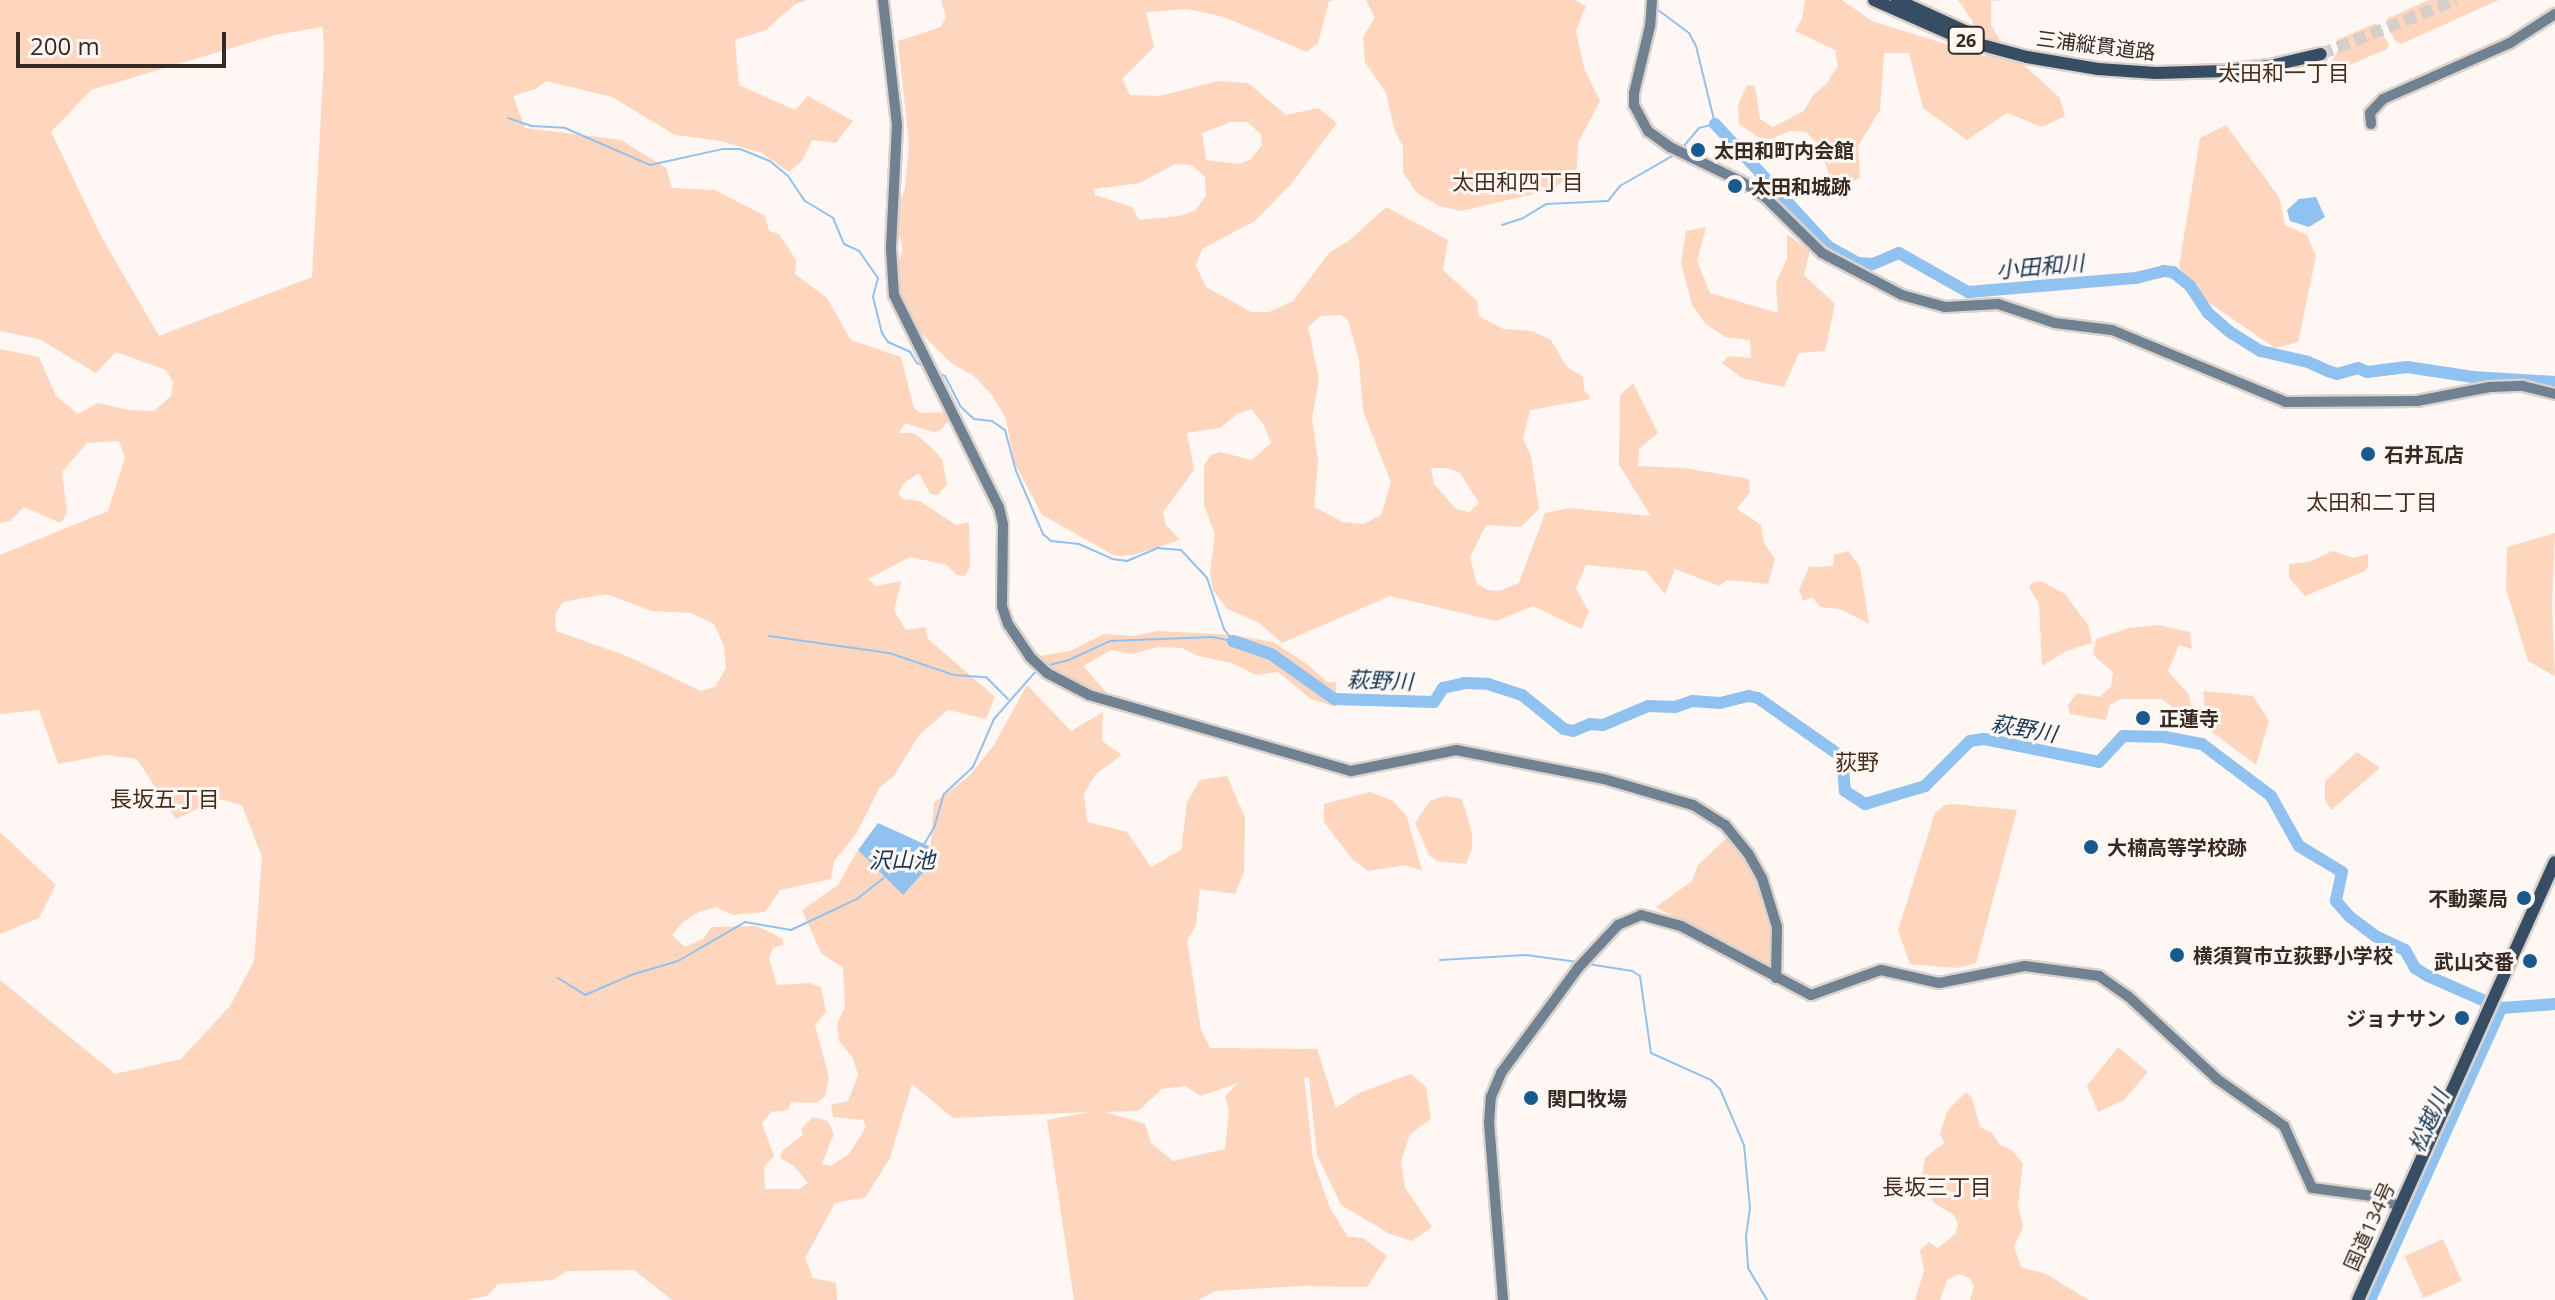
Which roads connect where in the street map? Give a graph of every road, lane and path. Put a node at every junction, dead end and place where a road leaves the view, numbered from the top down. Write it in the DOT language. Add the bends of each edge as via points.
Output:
graph roads {
  1 [pos="883,0"];
  2 [pos="1652,0"];
  3 [pos="1874,0"];
  4 [pos="1897,0"];
  5 [pos="2555,14"];
  6 [pos="2321,52"];
  7 [pos="2064,62"];
  8 [pos="2371,124"];
  9 [pos="2555,394"];
  10 [pos="2555,862"];
  11 [pos="1776,978"];
  12 [pos="2400,1206"];
  13 [pos="1503,1300"];
  14 [pos="2358,1300"];
  1 -- 11 [label="street" via="897,125 894,295 999,507 1002,606 1030,657 1047,673 1089,695 1351,771 1456,750 1604,779 1693,805 1725,825 1762,878 1777,927"];
  2 -- 9 [label="street" via="1634,93 1634,105 1648,131 1757,192 1842,266 1908,298 1952,307 1998,304 2055,323 2112,330 2286,402 2417,401 2458,391 2523,386"];
  3 -- 7 [label="highway, 三浦縦貫道路 / 26" via="1967,41"];
  4 -- 7 [label="highway, 三浦縦貫道路 / 26" via="2001,45"];
  5 -- 8 [label="street" via="2510,43 2383,99 2370,113"];
  6 -- 7 [label="highway, 三浦縦貫道路 / 26" via="2270,66 2127,72"];
  10 -- 12 [label="highway, 国道134号"];
  11 -- 12 [label="street" via="1811,995 1881,970 1939,983 2025,966 2099,976 2128,996 2217,1079 2284,1126 2312,1188 2372,1196"];
  11 -- 13 [label="street" via="1681,926 1641,915 1618,925 1578,968 1501,1073 1491,1097"];
  12 -- 14 [label="highway, 国道134号"];
}
